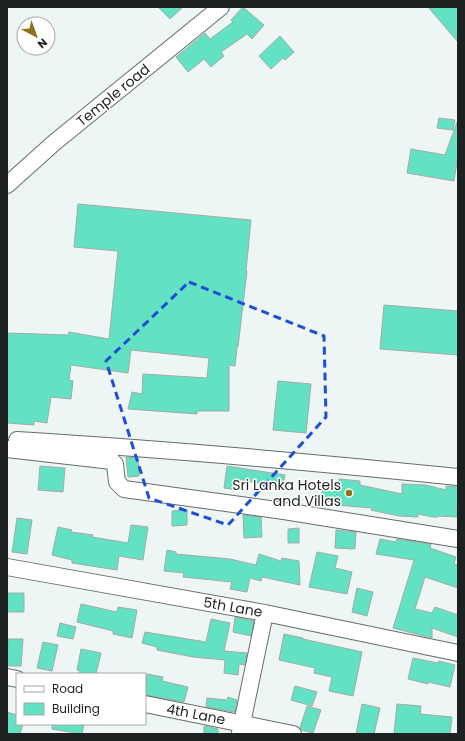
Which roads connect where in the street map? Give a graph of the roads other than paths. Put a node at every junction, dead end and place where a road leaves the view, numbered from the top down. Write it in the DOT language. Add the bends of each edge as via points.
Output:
graph roads {
  1 [pos="221,7"];
  2 [pos="7,184"];
  3 [pos="7,440"];
  4 [pos="7,449"];
  5 [pos="458,477"];
  6 [pos="458,539"];
  7 [pos="7,567"];
  8 [pos="265,613"];
  9 [pos="458,653"];
  10 [pos="146,704"];
  11 [pos="241,729"];
  12 [pos="294,734"];
  1 -- 2 [label="street, Temple road"];
  3 -- 5 [label="street" via="154,449"];
  4 -- 6 [label="street" via="112,461 115,464 117,482 124,489"];
  7 -- 8 [label="street, 5th Lane"];
  8 -- 9 [label="street, 5th Lane"];
  8 -- 11 [label="street"];
  10 -- 11 [label="street, 4th Lane"];
  11 -- 12 [label="street, 4th Lane"];
}
